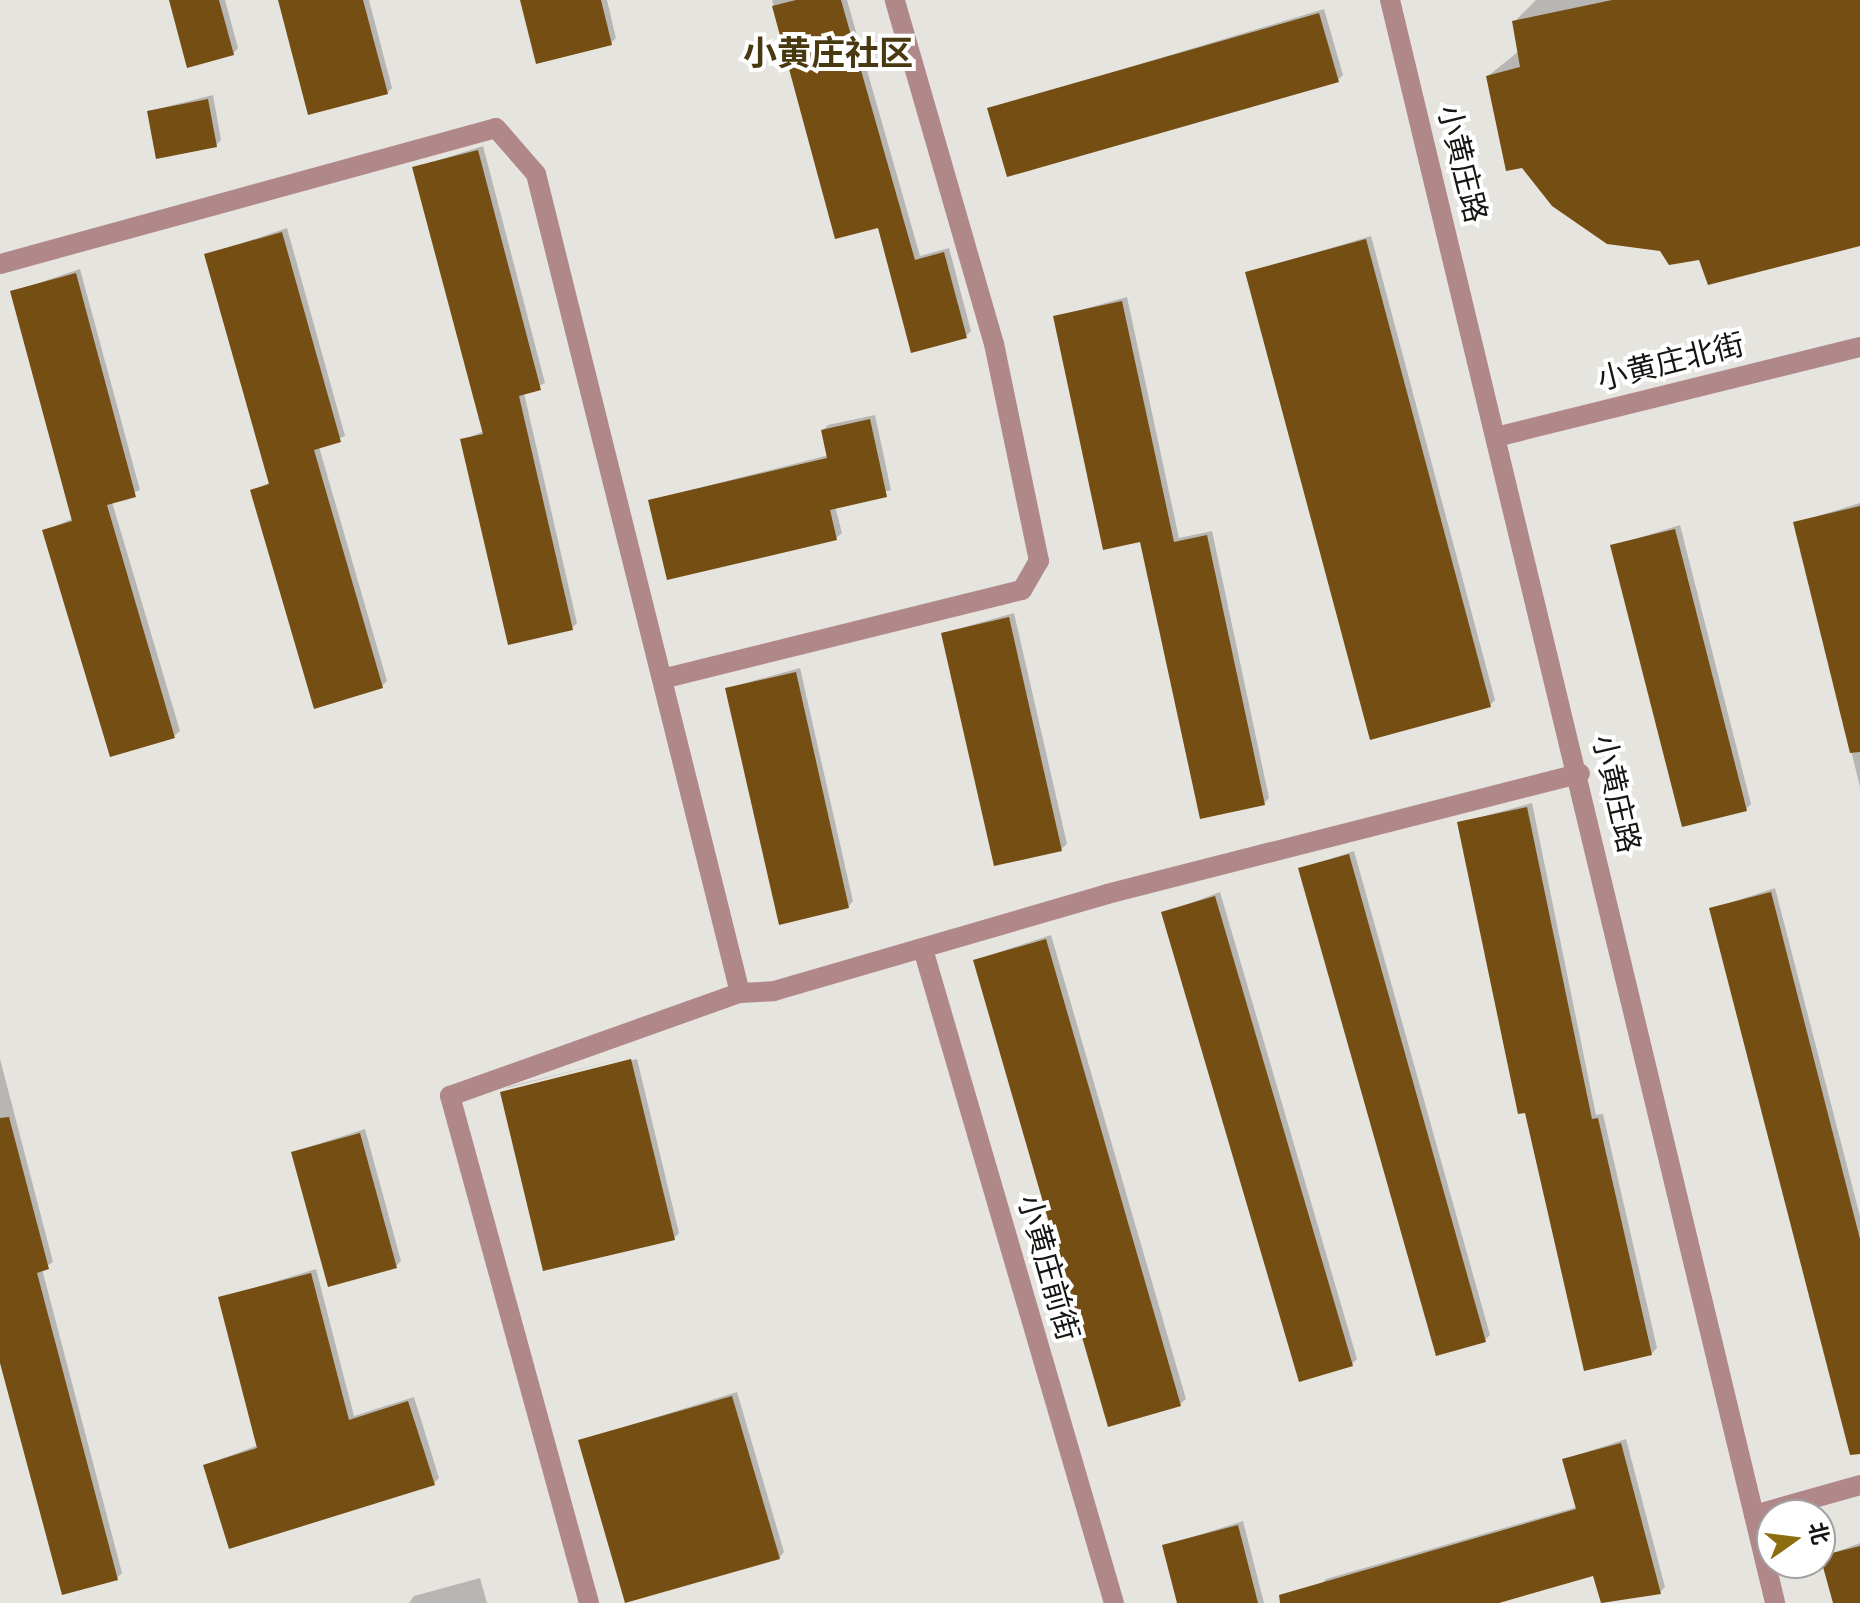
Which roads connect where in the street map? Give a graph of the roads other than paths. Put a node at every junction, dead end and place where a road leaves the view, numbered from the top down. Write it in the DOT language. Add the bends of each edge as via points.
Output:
graph roads {
  1 [pos="895,0"];
  2 [pos="1390,0"];
  3 [pos="0,264"];
  4 [pos="1860,347"];
  5 [pos="1496,437"];
  6 [pos="662,679"];
  7 [pos="1580,773"];
  8 [pos="923,949"];
  9 [pos="740,993"];
  10 [pos="1860,1485"];
  11 [pos="1754,1515"];
  12 [pos="589,1603"];
  13 [pos="1114,1603"];
  14 [pos="1775,1603"];
  1 -- 6 [label="street" via="994,344 1039,561 1022,590"];
  2 -- 5 [label="street, 小黄庄路"];
  3 -- 6 [label="street" via="496,128 536,174"];
  4 -- 5 [label="street, 小黄庄北街"];
  5 -- 7 [label="street, 小黄庄路"];
  6 -- 9 [label="street"];
  7 -- 8 [label="street" via="1107,894"];
  7 -- 11 [label="street, 小黄庄路"];
  8 -- 9 [label="street" via="774,991"];
  8 -- 13 [label="street, 小黄庄前街"];
  9 -- 12 [label="street" via="450,1096"];
  10 -- 11 [label="street"];
  11 -- 14 [label="street, 小黄庄路"];
}
